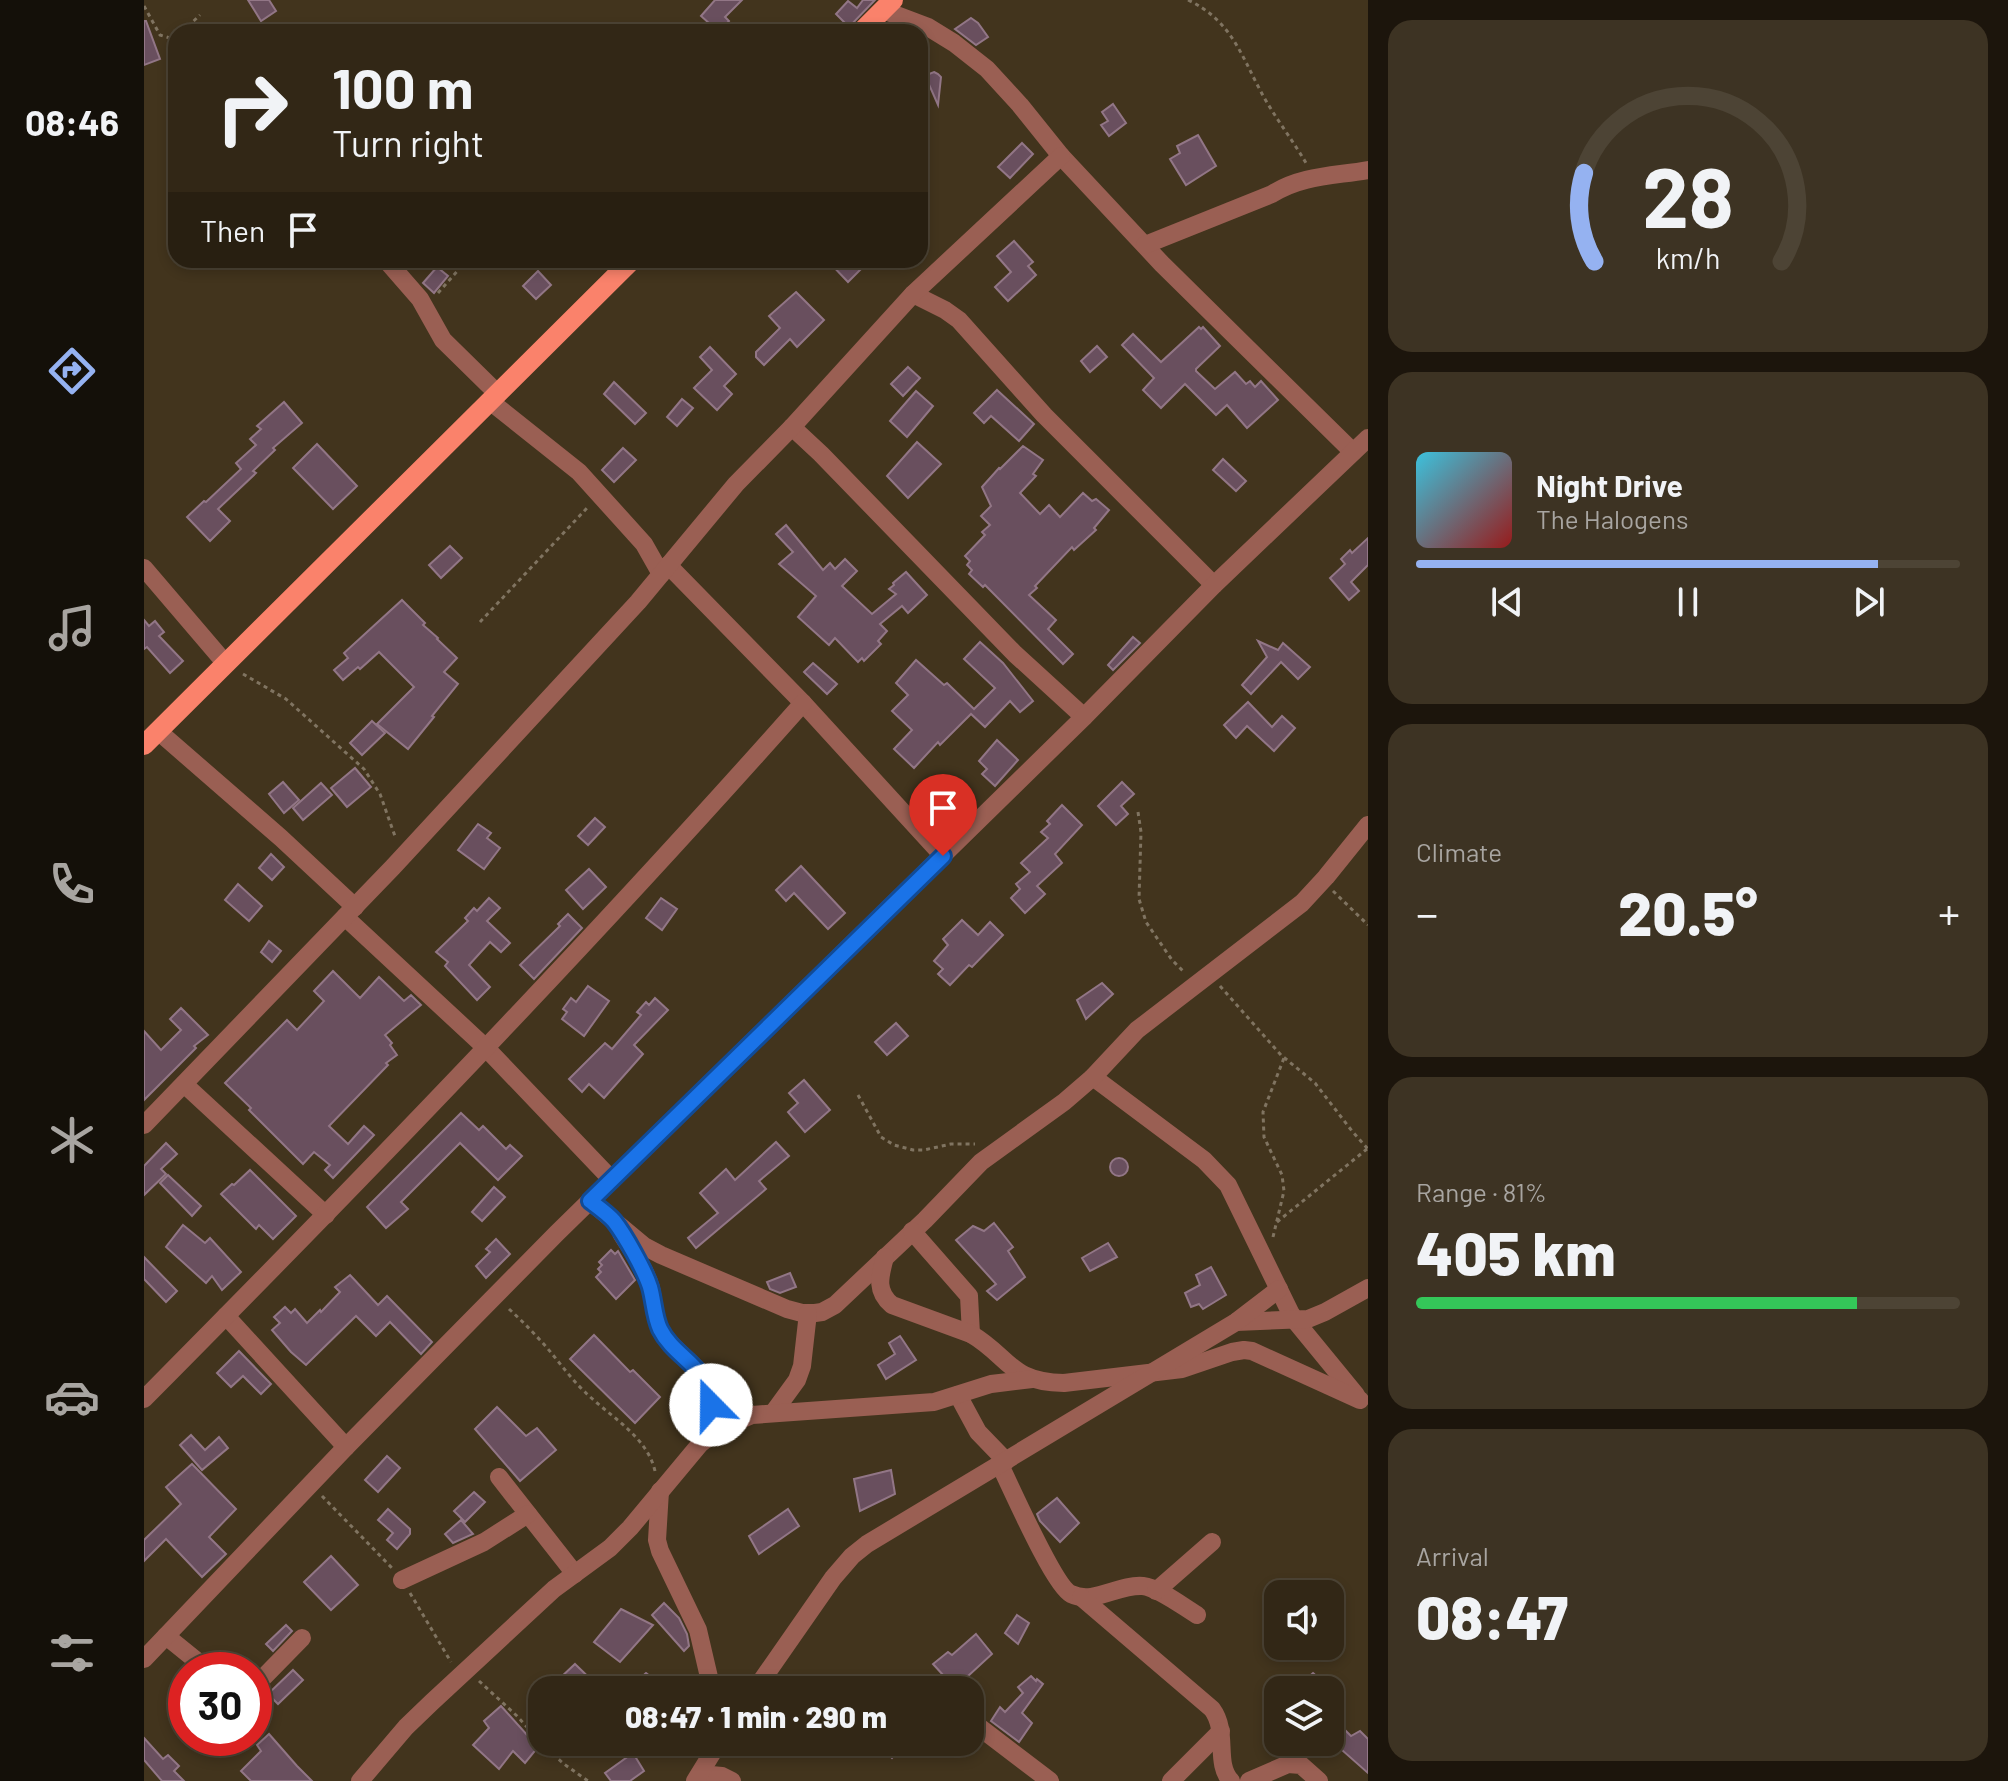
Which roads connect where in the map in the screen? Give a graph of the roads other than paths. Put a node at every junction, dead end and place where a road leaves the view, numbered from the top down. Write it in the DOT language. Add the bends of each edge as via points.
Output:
graph roads {
  1 [pos="907,0"];
  2 [pos="887,5"];
  3 [pos="869,24"];
  4 [pos="922,24"];
  5 [pos="928,27"];
  6 [pos="1061,156"];
  7 [pos="1368,170"];
  8 [pos="1145,245"];
  9 [pos="393,268"];
  10 [pos="624,268"];
  11 [pos="913,294"];
  12 [pos="494,398"];
  13 [pos="792,427"];
  14 [pos="1368,438"];
  15 [pos="1353,452"];
  16 [pos="144,568"];
  17 [pos="665,569"];
  18 [pos="1214,585"];
  19 [pos="226,664"];
  20 [pos="803,703"];
  21 [pos="1084,717"];
  22 [pos="151,738"];
  23 [pos="1368,825"];
  24 [pos="943,856"];
  25 [pos="350,912"];
  26 [pos="486,1048"];
  27 [pos="1093,1077"];
  28 [pos="184,1084"];
  29 [pos="144,1125"];
  30 [pos="612,1180"];
  31 [pos="590,1201"];
  32 [pos="326,1215"];
  33 [pos="613,1221"];
  34 [pos="912,1231"];
  35 [pos="885,1257"];
  36 [pos="1368,1288"];
  37 [pos="1279,1289"];
  38 [pos="808,1313"];
  39 [pos="226,1316"];
  40 [pos="1295,1320"];
  41 [pos="1236,1322"];
  42 [pos="971,1334"];
  43 [pos="1152,1373"];
  44 [pos="1032,1379"];
  45 [pos="958,1395"];
  46 [pos="144,1399"];
  47 [pos="1364,1405"];
  48 [pos="773,1413"];
  49 [pos="700,1444"];
  50 [pos="346,1447"];
  51 [pos="1003,1463"];
  52 [pos="499,1477"];
  53 [pos="657,1495"];
  54 [pos="528,1514"];
  55 [pos="630,1528"];
  56 [pos="1212,1542"];
  57 [pos="659,1549"];
  58 [pos="575,1574"];
  59 [pos="402,1580"];
  60 [pos="1156,1591"];
  61 [pos="1081,1597"];
  62 [pos="1197,1615"];
  63 [pos="166,1636"];
  64 [pos="302,1638"];
  65 [pos="186,1652"];
  66 [pos="144,1659"];
  67 [pos="272,1669"];
  68 [pos="709,1676"];
  69 [pos="765,1676"];
  70 [pos="984,1731"];
  71 [pos="1221,1731"];
  72 [pos="710,1756"];
  73 [pos="697,1778"];
  74 [pos="360,1781"];
  75 [pos="732,1781"];
  76 [pos="1050,1781"];
  77 [pos="1171,1781"];
  78 [pos="1231,1781"];
  79 [pos="1249,1781"];
  80 [pos="1319,1781"];
  1 -- 2 [label="street"];
  2 -- 3 [label="main road"];
  2 -- 4 [label="street"];
  5 -- 6 [label="street" via="1002,84"];
  6 -- 8 [label="street"];
  6 -- 11 [label="street"];
  7 -- 8 [label="street" via="1287,184"];
  8 -- 15 [label="street"];
  9 -- 12 [label="street" via="420,299 443,340"];
  10 -- 12 [label="main road"];
  11 -- 13 [label="street"];
  11 -- 18 [label="street" via="959,320 1044,415"];
  12 -- 17 [label="street" via="579,472"];
  12 -- 19 [label="main road"];
  13 -- 17 [label="street"];
  13 -- 21 [label="street"];
  14 -- 15 [label="street"];
  15 -- 18 [label="street"];
  16 -- 19 [label="street"];
  17 -- 20 [label="street"];
  17 -- 25 [label="street"];
  18 -- 21 [label="street"];
  19 -- 22 [label="main road"];
  20 -- 24 [label="street"];
  20 -- 26 [label="street"];
  21 -- 24 [label="street"];
  22 -- 25 [label="street" via="281,838"];
  23 -- 27 [label="street" via="1302,903 1137,1030"];
  24 -- 30 [label="street"];
  25 -- 26 [label="street"];
  25 -- 28 [label="street"];
  26 -- 30 [label="street"];
  26 -- 32 [label="street"];
  27 -- 34 [label="street" via="981,1162"];
  27 -- 37 [label="street" via="1218,1173"];
  28 -- 29 [label="street"];
  28 -- 32 [label="street"];
  30 -- 31 [label="street"];
  31 -- 33 [label="street"];
  31 -- 50 [label="street"];
  32 -- 39 [label="street"];
  33 -- 38 [label="street" via="661,1255 768,1303"];
  33 -- 49 [label="street" via="645,1272 660,1329 701,1373 711,1393"];
  34 -- 35 [label="street"];
  34 -- 42 [label="street" via="969,1296"];
  35 -- 38 [label="street" via="835,1305"];
  35 -- 42 [label="street" via="879,1283 885,1300"];
  36 -- 40 [label="street" via="1325,1312"];
  37 -- 40 [label="street"];
  37 -- 41 [label="street"];
  38 -- 48 [label="street" via="802,1366"];
  39 -- 46 [label="street"];
  39 -- 50 [label="street"];
  40 -- 41 [label="street"];
  40 -- 47 [label="street"];
  41 -- 43 [label="street"];
  42 -- 44 [label="street"];
  43 -- 44 [label="street" via="1064,1383"];
  43 -- 47 [label="street" via="1252,1351"];
  43 -- 51 [label="street"];
  44 -- 45 [label="street"];
  45 -- 48 [label="street" via="934,1402"];
  45 -- 51 [label="street"];
  48 -- 49 [label="street" via="734,1421"];
  49 -- 53 [label="street"];
  50 -- 63 [label="street"];
  51 -- 61 [label="street" via="1059,1582"];
  51 -- 69 [label="street" via="852,1556"];
  52 -- 54 [label="street"];
  53 -- 55 [label="street"];
  53 -- 57 [label="street"];
  54 -- 58 [label="street"];
  54 -- 59 [label="street" via="484,1542"];
  55 -- 57 [label="street"];
  55 -- 58 [label="street"];
  56 -- 60 [label="street"];
  57 -- 68 [label="street" via="698,1630"];
  58 -- 74 [label="street" via="406,1727"];
  60 -- 61 [label="street" via="1136,1586"];
  60 -- 62 [label="street"];
  61 -- 71 [label="street" via="1212,1709"];
  63 -- 65 [label="street"];
  63 -- 66 [label="street"];
  64 -- 67 [label="street"];
  70 -- 76 [label="street"];
  71 -- 77 [label="street"];
  71 -- 78 [label="street" via="1224,1769"];
  72 -- 73 [label="street"];
  73 -- 75 [label="street" via="722,1776"];
  79 -- 80 [label="street" via="1288,1764 1301,1765"];
}
